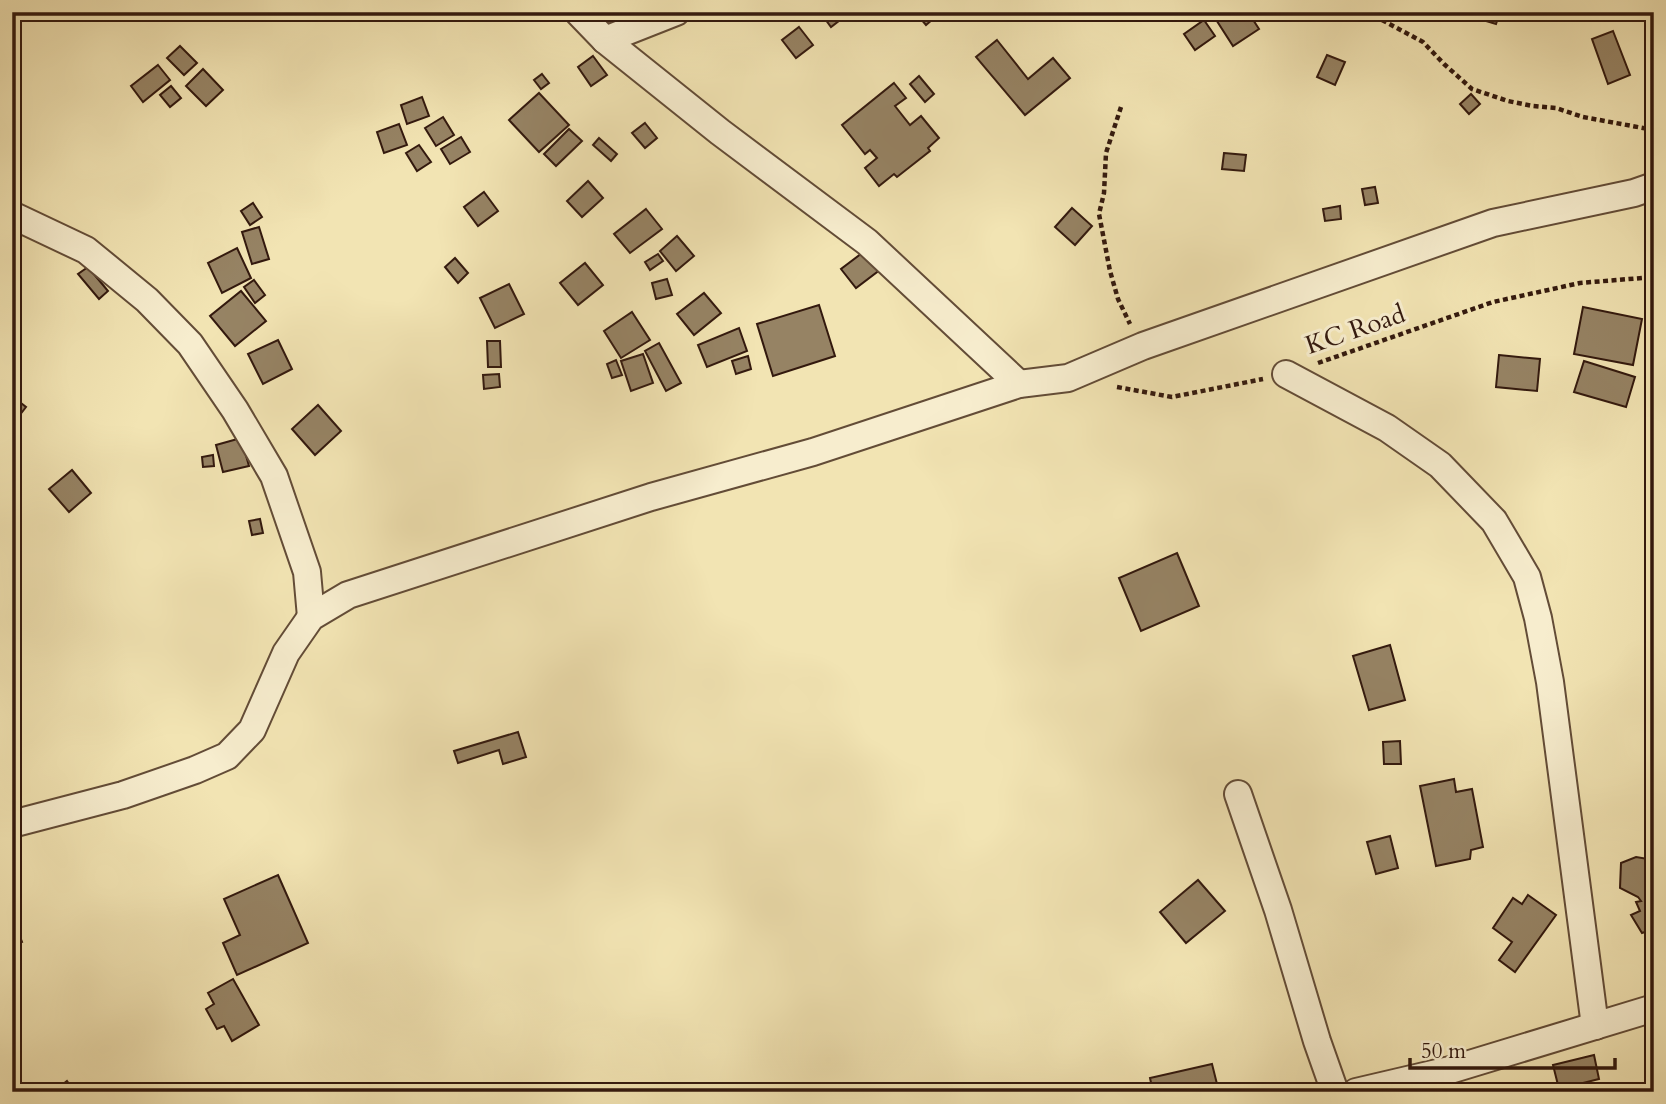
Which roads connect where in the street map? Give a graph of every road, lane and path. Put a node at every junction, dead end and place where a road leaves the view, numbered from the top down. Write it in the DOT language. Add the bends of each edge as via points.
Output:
graph roads {
  1 [pos="578,12"];
  2 [pos="676,12"];
  3 [pos="1367,12"];
  4 [pos="1644,12"];
  5 [pos="1654,37"];
  6 [pos="605,40"];
  7 [pos="1121,107"];
  8 [pos="1654,130"];
  9 [pos="1654,186"];
  10 [pos="12,215"];
  11 [pos="1654,277"];
  12 [pos="1143,346"];
  13 [pos="1286,374"];
  14 [pos="1068,379"];
  15 [pos="1019,384"];
  16 [pos="311,617"];
  17 [pos="1238,794"];
  18 [pos="12,824"];
  19 [pos="1654,1008"];
  20 [pos="1595,1026"];
  21 [pos="1335,1092"];
  22 [pos="1356,1092"];
  1 -- 6 [label="street"];
  2 -- 6 [label="street"];
  3 -- 8 [label="path" via="1423,41 1472,89 1508,101"];
  4 -- 5 [label="path"];
  6 -- 15 [label="street" via="867,242"];
  7 -- 12 [label="path" via="1106,153 1099,214 1118,299"];
  9 -- 12 [label="street" via="1493,223"];
  10 -- 16 [label="street" via="86,250 147,300 190,344 274,476 307,572"];
  11 -- 13 [label="path, KC Road" via="1580,282 1493,302"];
  12 -- 14 [label="street"];
  13 -- 14 [label="path, KC Road" via="1172,397"];
  13 -- 20 [label="street" via="1387,428 1440,465 1494,521 1527,576 1550,682"];
  14 -- 15 [label="street"];
  15 -- 16 [label="street" via="813,452 449,561 348,595"];
  16 -- 18 [label="street" via="286,653 252,730 227,756 123,796"];
  17 -- 21 [label="street"];
  19 -- 20 [label="street"];
  20 -- 22 [label="street" via="1450,1070"];
}
